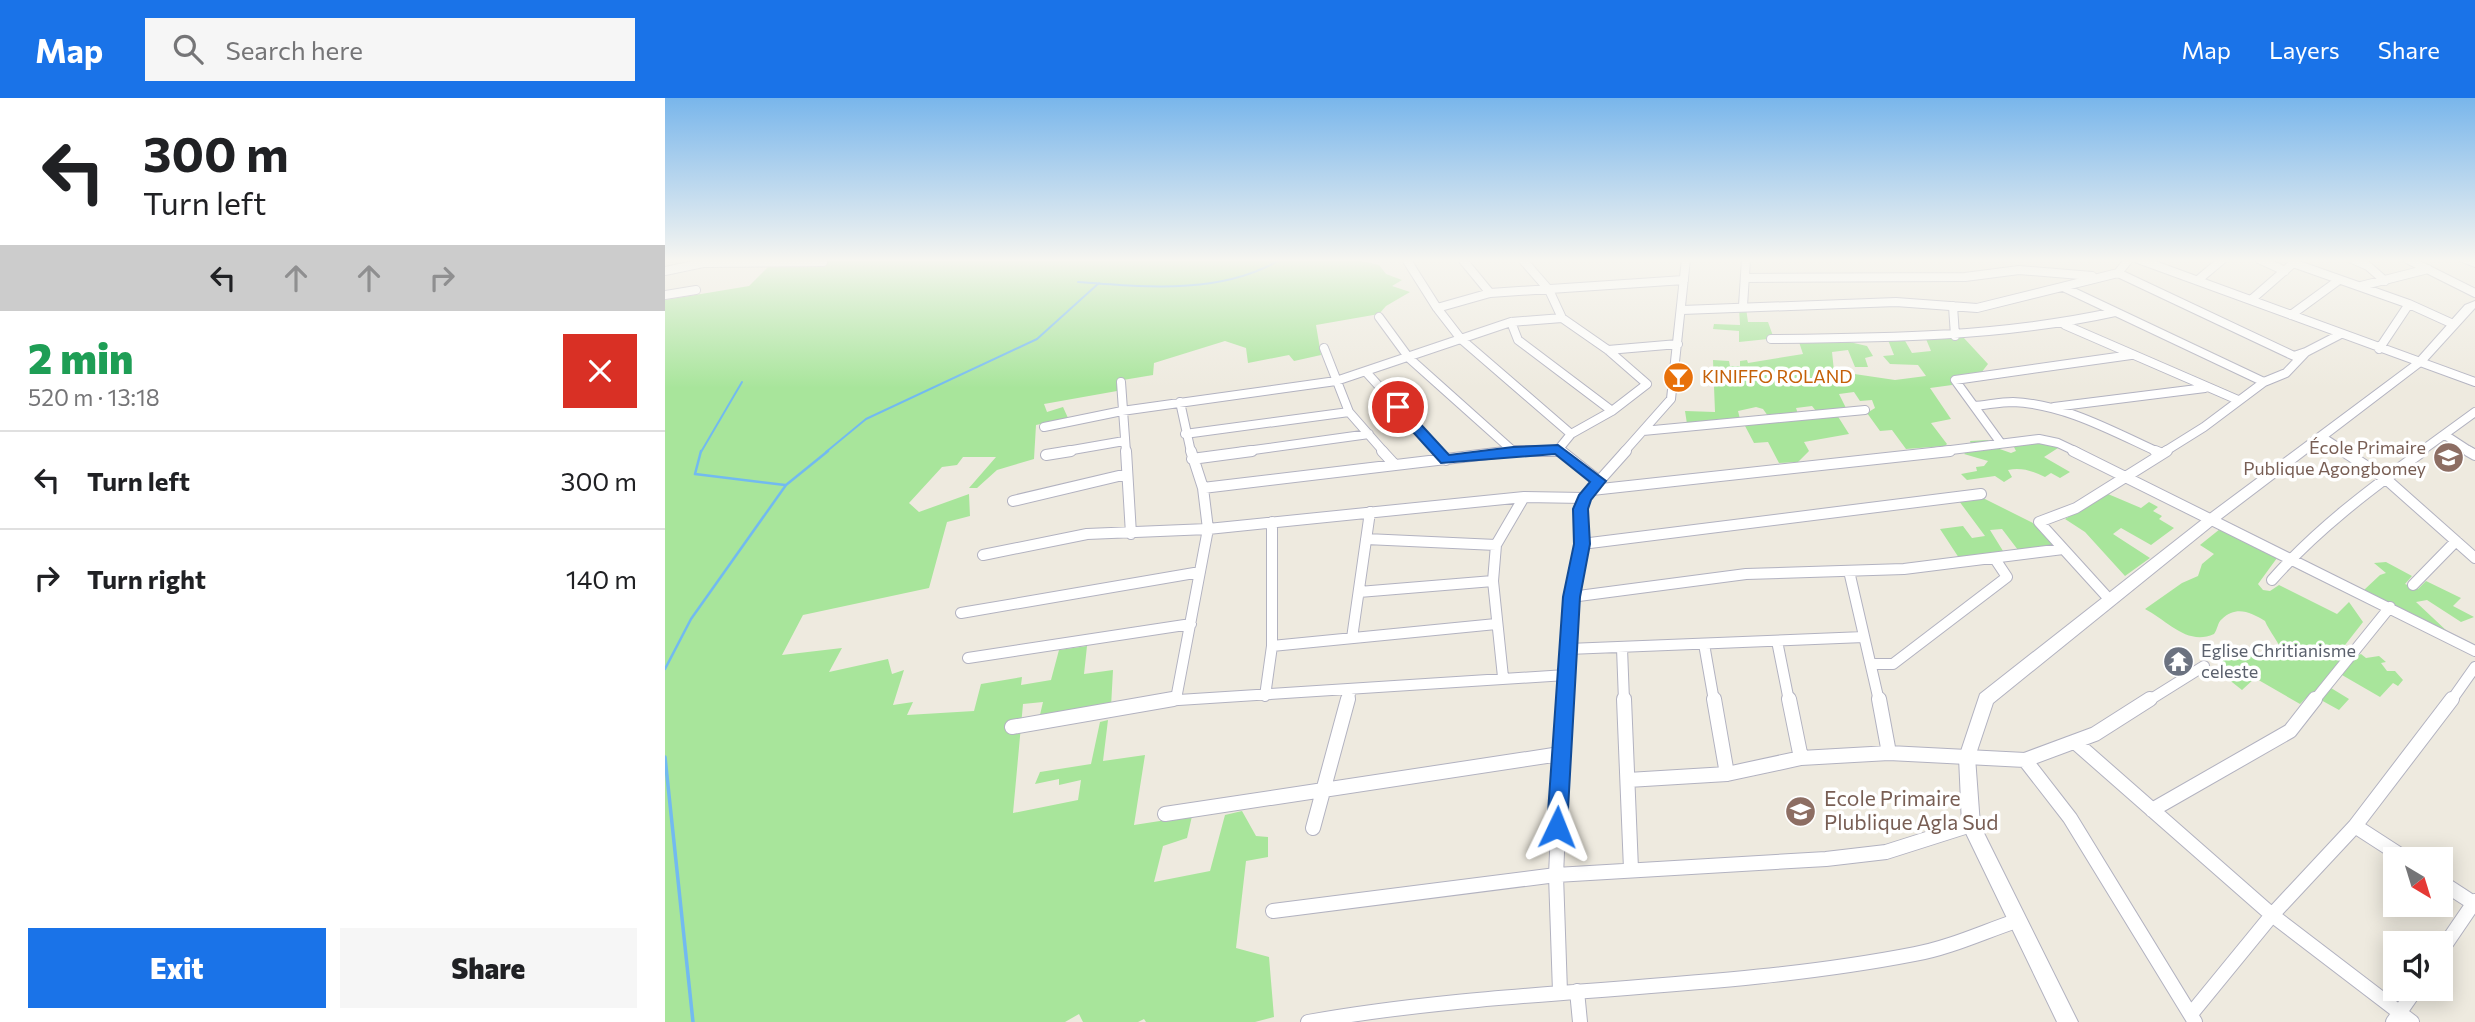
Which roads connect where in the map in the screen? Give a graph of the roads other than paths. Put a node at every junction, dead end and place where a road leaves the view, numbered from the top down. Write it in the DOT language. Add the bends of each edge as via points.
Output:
graph roads {
  1 [pos="1433,302"];
  2 [pos="1460,302"];
  3 [pos="1555,302"];
  4 [pos="1683,302"];
  5 [pos="1743,302"];
  6 [pos="1891,302"];
  7 [pos="1898,302"];
  8 [pos="1998,302"];
  9 [pos="2094,302"];
  10 [pos="2180,302"];
  11 [pos="2257,302"];
  12 [pos="2309,302"];
  13 [pos="2403,302"];
  14 [pos="2409,304"];
  15 [pos="2475,304"];
  16 [pos="1743,306"];
  17 [pos="1952,306"];
  18 [pos="1437,309"];
  19 [pos="1682,310"];
  20 [pos="2115,312"];
  21 [pos="2291,315"];
  22 [pos="1379,317"];
  23 [pos="1562,318"];
  24 [pos="1511,322"];
  25 [pos="2453,324"];
  26 [pos="2065,325"];
  27 [pos="2339,335"];
  28 [pos="1955,336"];
  29 [pos="1461,339"];
  30 [pos="1771,339"];
  31 [pos="1678,344"];
  32 [pos="1324,348"];
  33 [pos="2379,349"];
  34 [pos="1608,350"];
  35 [pos="2306,352"];
  36 [pos="2131,355"];
  37 [pos="1409,358"];
  38 [pos="2420,362"];
  39 [pos="1366,372"];
  40 [pos="1336,381"];
  41 [pos="1121,382"];
  42 [pos="2264,382"];
  43 [pos="2475,382"];
  44 [pos="2207,387"];
  45 [pos="2238,400"];
  46 [pos="1180,402"];
  47 [pos="1974,406"];
  48 [pos="2048,408"];
  49 [pos="1865,410"];
  50 [pos="1122,411"];
  51 [pos="1349,411"];
  52 [pos="1612,411"];
  53 [pos="2475,412"];
  54 [pos="1044,427"];
  55 [pos="1643,431"];
  56 [pos="1571,433"];
  57 [pos="1369,434"];
  58 [pos="1185,435"];
  59 [pos="2445,435"];
  60 [pos="2322,437"];
  61 [pos="1124,441"];
  62 [pos="2000,442"];
  63 [pos="1558,450"];
  64 [pos="1513,451"];
  65 [pos="2160,453"];
  66 [pos="1046,455"];
  67 [pos="2475,455"];
  68 [pos="1192,459"];
  69 [pos="1446,460"];
  70 [pos="1394,464"];
  71 [pos="1126,474"];
  72 [pos="2125,477"];
  73 [pos="2386,479"];
  74 [pos="1203,488"];
  75 [pos="1592,490"];
  76 [pos="1981,494"];
  77 [pos="1524,497"];
  78 [pos="1013,501"];
  79 [pos="1370,512"];
  80 [pos="2213,518"];
  81 [pos="1272,522"];
  82 [pos="1208,529"];
  83 [pos="1131,534"];
  84 [pos="1366,539"];
  85 [pos="2456,541"];
  86 [pos="1582,544"];
  87 [pos="1496,545"];
  88 [pos="2063,549"];
  89 [pos="983,555"];
  90 [pos="2290,557"];
  91 [pos="2475,558"];
  92 [pos="1995,559"];
  93 [pos="1849,571"];
  94 [pos="1200,572"];
  95 [pos="2272,580"];
  96 [pos="1493,582"];
  97 [pos="2413,585"];
  98 [pos="1359,593"];
  99 [pos="1571,597"];
  100 [pos="2109,599"];
  101 [pos="2390,607"];
  102 [pos="961,612"];
  103 [pos="1191,624"];
  104 [pos="1496,624"];
  105 [pos="1864,637"];
  106 [pos="1352,638"];
  107 [pos="1777,641"];
  108 [pos="1704,645"];
  109 [pos="1272,646"];
  110 [pos="1622,648"];
  111 [pos="1567,649"];
  112 [pos="2475,650"];
  113 [pos="968,658"];
  114 [pos="1872,664"];
  115 [pos="2204,666"];
  116 [pos="2475,667"];
  117 [pos="1566,675"];
  118 [pos="1503,677"];
  119 [pos="1351,690"];
  120 [pos="1265,696"];
  121 [pos="1177,699"];
  122 [pos="1012,727"];
  123 [pos="2075,742"];
  124 [pos="1889,753"];
  125 [pos="1560,754"];
  126 [pos="1967,757"];
  127 [pos="1801,758"];
  128 [pos="2025,760"];
  129 [pos="1727,774"];
  130 [pos="1628,780"];
  131 [pos="1324,790"];
  132 [pos="2152,810"];
  133 [pos="1165,814"];
  134 [pos="1971,825"];
  135 [pos="2355,826"];
  136 [pos="1313,828"];
  137 [pos="2387,847"];
  138 [pos="1631,869"];
  139 [pos="1556,875"];
  140 [pos="2453,889"];
  141 [pos="2475,903"];
  142 [pos="1273,911"];
  143 [pos="2272,915"];
  144 [pos="2017,922"];
  145 [pos="2453,934"];
  146 [pos="1577,991"];
  147 [pos="1560,992"];
  148 [pos="2410,1001"];
  149 [pos="1380,1016"];
  150 [pos="2193,1018"];
  151 [pos="2402,1019"];
  152 [pos="1308,1022"];
  153 [pos="1580,1022"];
  154 [pos="2068,1022"];
  1 -- 18 [label="street"];
  2 -- 18 [label="street"];
  3 -- 23 [label="street"];
  4 -- 19 [label="street"];
  5 -- 16 [label="street"];
  6 -- 16 [label="street"];
  7 -- 17 [label="street"];
  8 -- 17 [label="street"];
  9 -- 20 [label="street"];
  10 -- 35 [label="street" via="2294,356"];
  11 -- 21 [label="street"];
  12 -- 21 [label="street"];
  13 -- 14 [label="street"];
  14 -- 25 [label="street"];
  14 -- 33 [label="street"];
  15 -- 25 [label="street"];
  16 -- 19 [label="street"];
  17 -- 28 [label="street"];
  18 -- 29 [label="street"];
  19 -- 31 [label="street"];
  20 -- 26 [label="street"];
  20 -- 42 [label="street"];
  21 -- 27 [label="street"];
  22 -- 37 [label="street"];
  23 -- 24 [label="street"];
  23 -- 34 [label="street"];
  24 -- 29 [label="street"];
  24 -- 52 [label="street" via="1518,340"];
  25 -- 38 [label="street"];
  26 -- 28 [label="street"];
  26 -- 36 [label="street"];
  27 -- 33 [label="street"];
  27 -- 35 [label="street"];
  28 -- 30 [label="street"];
  29 -- 37 [label="street"];
  29 -- 56 [label="street"];
  31 -- 34 [label="street"];
  31 -- 55 [label="street" via="1671,399"];
  32 -- 40 [label="street"];
  33 -- 38 [label="street"];
  34 -- 52 [label="street" via="1647,384"];
  35 -- 42 [label="street" via="2286,373"];
  36 -- 44 [label="street"];
  36 -- 47 [label="street" via="1955,380"];
  37 -- 39 [label="street"];
  37 -- 64 [label="street"];
  38 -- 43 [label="street"];
  38 -- 60 [label="street"];
  39 -- 40 [label="street"];
  39 -- 69 [label="street"];
  40 -- 46 [label="street"];
  40 -- 51 [label="street"];
  41 -- 50 [label="street"];
  42 -- 45 [label="street"];
  44 -- 45 [label="street"];
  44 -- 48 [label="street"];
  45 -- 65 [label="street"];
  46 -- 50 [label="street"];
  46 -- 58 [label="street"];
  47 -- 48 [label="street" via="2011,402"];
  47 -- 62 [label="street"];
  48 -- 65 [label="street"];
  49 -- 55 [label="street"];
  50 -- 54 [label="street"];
  50 -- 61 [label="street"];
  51 -- 57 [label="street"];
  51 -- 58 [label="street"];
  52 -- 56 [label="street"];
  53 -- 59 [label="street"];
  55 -- 75 [label="street"];
  56 -- 63 [label="street"];
  57 -- 68 [label="street"];
  57 -- 70 [label="street"];
  58 -- 68 [label="street"];
  59 -- 67 [label="street"];
  59 -- 73 [label="street"];
  60 -- 73 [label="street"];
  60 -- 80 [label="street"];
  61 -- 66 [label="street"];
  61 -- 71 [label="street"];
  62 -- 72 [label="street" via="2049,440"];
  62 -- 75 [label="street"];
  63 -- 64 [label="street"];
  63 -- 75 [label="street"];
  64 -- 69 [label="street"];
  65 -- 72 [label="street"];
  68 -- 74 [label="street"];
  69 -- 70 [label="street"];
  70 -- 74 [label="street"];
  71 -- 78 [label="street"];
  71 -- 83 [label="street"];
  72 -- 80 [label="street"];
  72 -- 88 [label="street" via="2076,508 2039,522"];
  73 -- 85 [label="street"];
  73 -- 90 [label="street"];
  74 -- 82 [label="street"];
  75 -- 77 [label="street"];
  75 -- 86 [label="street" via="1580,509"];
  76 -- 86 [label="street"];
  77 -- 79 [label="street"];
  77 -- 87 [label="street"];
  79 -- 81 [label="street"];
  79 -- 84 [label="street"];
  80 -- 90 [label="street"];
  80 -- 100 [label="street"];
  81 -- 82 [label="street"];
  81 -- 109 [label="street"];
  82 -- 83 [label="street"];
  82 -- 94 [label="street"];
  83 -- 89 [label="street" via="1087,534"];
  84 -- 87 [label="street"];
  84 -- 98 [label="street"];
  85 -- 91 [label="street"];
  85 -- 97 [label="street"];
  86 -- 99 [label="street"];
  87 -- 96 [label="street"];
  88 -- 92 [label="street"];
  88 -- 100 [label="street"];
  90 -- 95 [label="street"];
  90 -- 101 [label="street"];
  92 -- 93 [label="street"];
  92 -- 114 [label="street" via="2007,577 1893,664"];
  93 -- 99 [label="street" via="1745,574"];
  93 -- 105 [label="street"];
  94 -- 102 [label="street"];
  94 -- 103 [label="street"];
  96 -- 98 [label="street"];
  96 -- 104 [label="street"];
  98 -- 106 [label="street"];
  99 -- 111 [label="street"];
  100 -- 126 [label="street" via="1986,698"];
  101 -- 112 [label="street"];
  101 -- 132 [label="street" via="2290,732"];
  103 -- 113 [label="street"];
  103 -- 121 [label="street"];
  104 -- 106 [label="street"];
  104 -- 118 [label="street"];
  105 -- 107 [label="street"];
  105 -- 114 [label="street"];
  106 -- 109 [label="street"];
  107 -- 108 [label="street"];
  107 -- 127 [label="street"];
  108 -- 110 [label="street"];
  108 -- 129 [label="street"];
  109 -- 120 [label="street"];
  110 -- 111 [label="street"];
  110 -- 130 [label="street"];
  111 -- 117 [label="street"];
  114 -- 124 [label="street"];
  115 -- 123 [label="street"];
  116 -- 135 [label="street"];
  117 -- 118 [label="street"];
  117 -- 125 [label="street"];
  118 -- 119 [label="street"];
  119 -- 120 [label="street"];
  119 -- 131 [label="street"];
  120 -- 121 [label="street"];
  121 -- 122 [label="street"];
  123 -- 128 [label="street"];
  123 -- 132 [label="street"];
  124 -- 126 [label="street"];
  124 -- 127 [label="street"];
  125 -- 131 [label="street"];
  125 -- 139 [label="street"];
  126 -- 128 [label="street"];
  126 -- 134 [label="street"];
  127 -- 129 [label="street"];
  128 -- 150 [label="street" via="2070,818"];
  129 -- 130 [label="street"];
  130 -- 138 [label="street"];
  131 -- 133 [label="street"];
  131 -- 136 [label="street"];
  132 -- 143 [label="street"];
  134 -- 138 [label="street" via="1887,852"];
  134 -- 144 [label="street"];
  135 -- 137 [label="street"];
  135 -- 143 [label="street"];
  138 -- 139 [label="street"];
  139 -- 142 [label="street"];
  139 -- 147 [label="street"];
  140 -- 141 [label="street"];
  141 -- 145 [label="street"];
  143 -- 150 [label="street"];
  143 -- 151 [label="street"];
  144 -- 146 [label="street" via="1918,954 1789,974"];
  144 -- 154 [label="street"];
  146 -- 147 [label="street"];
  146 -- 153 [label="street"];
  147 -- 149 [label="street"];
  148 -- 151 [label="street"];
  149 -- 152 [label="street"];
}
